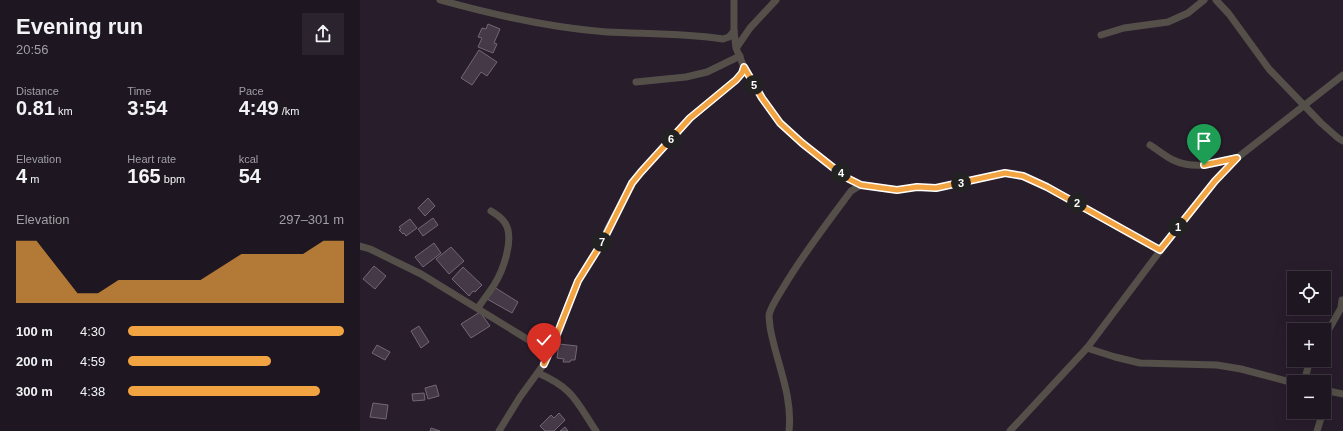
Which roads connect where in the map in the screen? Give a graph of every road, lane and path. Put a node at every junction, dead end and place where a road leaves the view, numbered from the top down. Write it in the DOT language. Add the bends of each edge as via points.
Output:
graph roads {
  1 [pos="440,0"];
  2 [pos="734,0"];
  3 [pos="776,0"];
  4 [pos="1204,0"];
  5 [pos="1216,0"];
  6 [pos="734,31"];
  7 [pos="1101,35"];
  8 [pos="736,48"];
  9 [pos="740,56"];
  10 [pos="744,67"];
  11 [pos="1343,76"];
  12 [pos="636,82"];
  13 [pos="1304,106"];
  14 [pos="1343,141"];
  15 [pos="1150,145"];
  16 [pos="1237,158"];
  17 [pos="861,185"];
  18 [pos="491,211"];
  19 [pos="360,246"];
  20 [pos="1160,250"];
  21 [pos="1342,300"];
  22 [pos="478,308"];
  23 [pos="1331,326"];
  24 [pos="1087,348"];
  25 [pos="550,353"];
  26 [pos="538,374"];
  27 [pos="1287,381"];
  28 [pos="1331,392"];
  29 [pos="1343,394"];
  30 [pos="1321,419"];
  31 [pos="498,431"];
  32 [pos="596,431"];
  33 [pos="789,431"];
  34 [pos="1010,431"];
  35 [pos="1317,431"];
  1 -- 6 [label="street" via="521,20 607,32 723,39 729,38"];
  2 -- 6 [label="street"];
  3 -- 8 [label="street" via="750,28"];
  4 -- 7 [label="street" via="1188,13 1168,22 1124,28"];
  5 -- 13 [label="street" via="1269,69"];
  6 -- 8 [label="street"];
  8 -- 9 [label="street"];
  9 -- 10 [label="street"];
  9 -- 12 [label="street" via="707,72"];
  10 -- 17 [label="street" via="780,123 845,177"];
  10 -- 25 [label="street" via="736,80 690,118 632,183 603,241 578,281"];
  11 -- 13 [label="street"];
  13 -- 14 [label="street"];
  13 -- 16 [label="street"];
  15 -- 16 [label="street" via="1173,160 1193,166"];
  16 -- 20 [label="street" via="1215,181"];
  17 -- 20 [label="street" via="897,190 936,188 1005,173 1023,176"];
  17 -- 33 [label="street" via="851,191 792,273 775,301 770,315 772,338 783,373 789,410"];
  18 -- 22 [label="street" via="505,223 509,233 509,244 494,285"];
  19 -- 22 [label="street" via="407,267"];
  20 -- 24 [label="street"];
  21 -- 23 [label="street" via="1341,308"];
  22 -- 25 [label="street"];
  24 -- 27 [label="street" via="1140,363 1216,365"];
  24 -- 34 [label="street"];
  25 -- 26 [label="street"];
  26 -- 31 [label="street"];
  26 -- 32 [label="street" via="554,380 573,395"];
  28 -- 29 [label="street"];
  30 -- 35 [label="street"];
}
